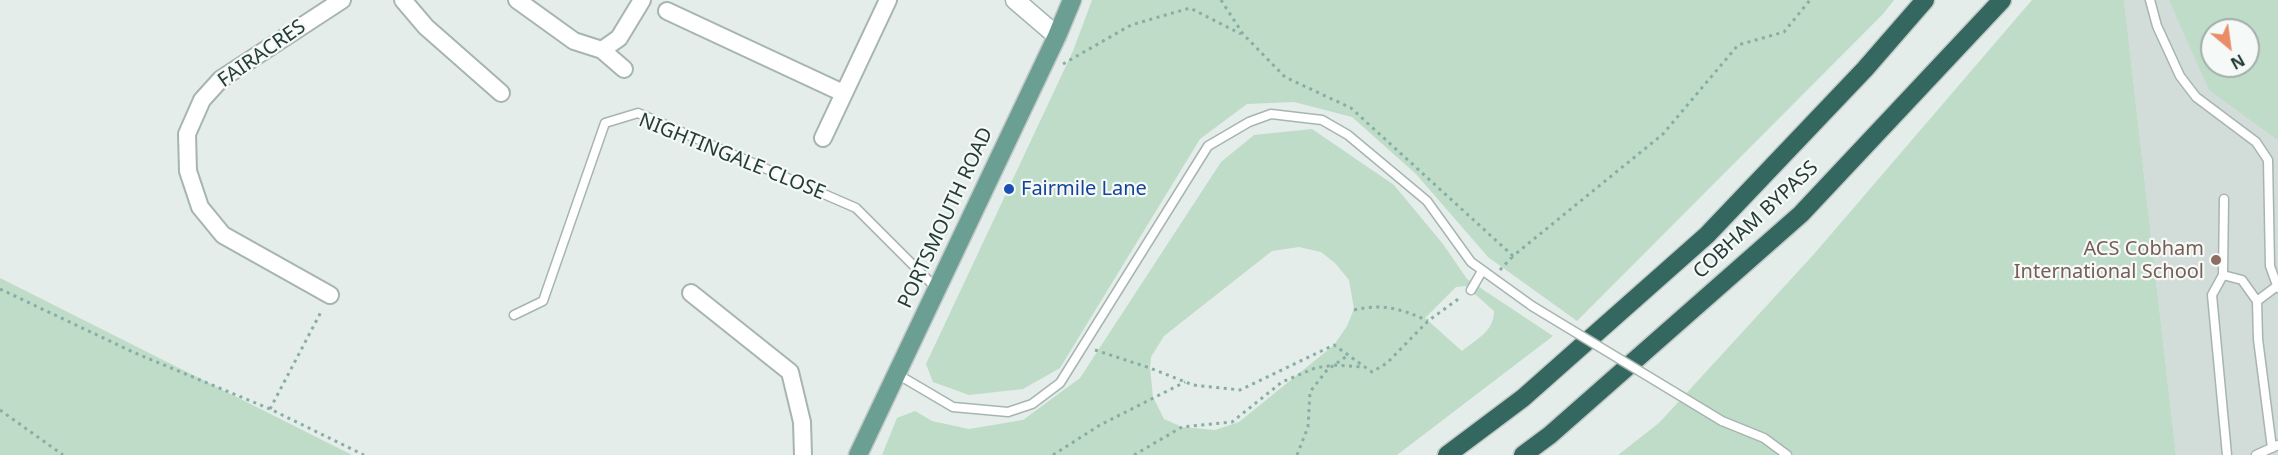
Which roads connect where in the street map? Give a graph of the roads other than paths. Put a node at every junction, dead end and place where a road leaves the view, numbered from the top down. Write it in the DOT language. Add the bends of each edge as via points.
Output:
graph roads {
  1 [pos="342,0"];
  2 [pos="403,0"];
  3 [pos="517,0"];
  4 [pos="642,0"];
  5 [pos="888,0"];
  6 [pos="1016,0"];
  7 [pos="1072,0"];
  8 [pos="1925,0"];
  9 [pos="2002,0"];
  10 [pos="2150,0"];
  11 [pos="667,11"];
  12 [pos="1057,36"];
  13 [pos="602,50"];
  14 [pos="624,69"];
  15 [pos="501,93"];
  16 [pos="843,93"];
  17 [pos="823,138"];
  18 [pos="2224,199"];
  19 [pos="1482,271"];
  20 [pos="2223,275"];
  21 [pos="2277,287"];
  22 [pos="937,289"];
  23 [pos="1471,290"];
  24 [pos="691,293"];
  25 [pos="330,295"];
  26 [pos="2257,301"];
  27 [pos="514,315"];
  28 [pos="897,374"];
  29 [pos="2275,447"];
  30 [pos="803,455"];
  31 [pos="858,455"];
  32 [pos="1447,455"];
  33 [pos="1523,455"];
  34 [pos="1788,455"];
  35 [pos="2227,455"];
  36 [pos="2256,455"];
  1 -- 25 [label="street, FAIRACRES" via="221,79 202,100 187,134 188,171 200,207 223,235"];
  2 -- 15 [label="street" via="426,27"];
  3 -- 13 [label="street" via="574,41"];
  4 -- 13 [label="street" via="619,38"];
  5 -- 16 [label="street"];
  6 -- 12 [label="street"];
  7 -- 12 [label="main road, PORTSMOUTH ROAD"];
  8 -- 32 [label="highway, COBHAM BYPASS" via="1707,235 1523,398"];
  9 -- 33 [label="highway, COBHAM BYPASS" via="1801,214"];
  10 -- 21 [label="lane" via="2157,26 2180,76 2196,97 2256,142 2268,160 2270,266"];
  11 -- 16 [label="street"];
  12 -- 22 [label="main road, PORTSMOUTH ROAD"];
  13 -- 14 [label="street"];
  16 -- 17 [label="street"];
  18 -- 20 [label="lane"];
  19 -- 23 [label="lane"];
  19 -- 28 [label="lane" via="1471,262 1427,201 1348,135 1322,120 1271,114 1248,122 1208,146 1060,383 1032,405 1008,412 954,407"];
  19 -- 34 [label="lane, bridge" via="1532,306 1722,421 1764,438"];
  20 -- 26 [label="lane" via="2242,280"];
  20 -- 35 [label="lane" via="2212,295"];
  21 -- 26 [label="lane"];
  22 -- 27 [label="lane, NIGHTINGALE CLOSE" via="856,208 638,113 605,123 543,301"];
  22 -- 28 [label="main road, PORTSMOUTH ROAD"];
  24 -- 30 [label="street" via="790,372 802,423"];
  26 -- 29 [label="lane" via="2258,339"];
  28 -- 31 [label="main road, PORTSMOUTH ROAD"];
  29 -- 36 [label="lane"];
}
